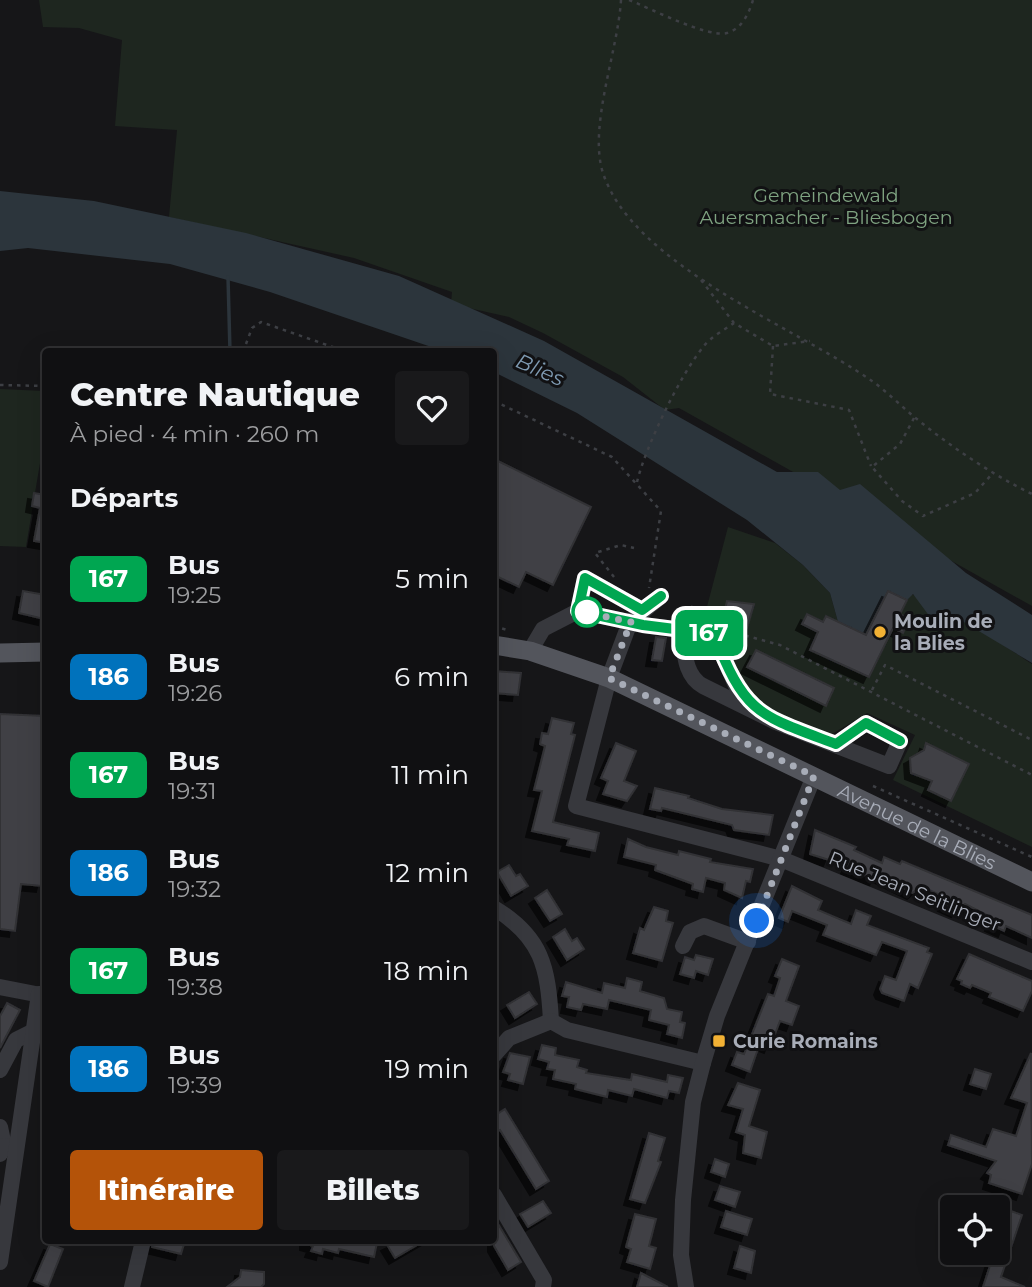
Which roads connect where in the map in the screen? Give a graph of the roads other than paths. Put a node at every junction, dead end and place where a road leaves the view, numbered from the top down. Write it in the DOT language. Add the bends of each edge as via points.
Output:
graph roads {
  1 [pos="578,611"];
  2 [pos="631,622"];
  3 [pos="681,628"];
  4 [pos="497,646"];
  5 [pos="530,651"];
  6 [pos="42,652"];
  7 [pos="0,653"];
  8 [pos="609,678"];
  9 [pos="761,714"];
  10 [pos="836,744"];
  11 [pos="814,776"];
  12 [pos="781,859"];
  13 [pos="1032,882"];
  14 [pos="497,910"];
  15 [pos="748,942"];
  16 [pos="683,946"];
  17 [pos="1032,962"];
  18 [pos="0,987"];
  19 [pos="42,995"];
  20 [pos="551,1021"];
  21 [pos="32,1032"];
  22 [pos="497,1052"];
  23 [pos="703,1063"];
  24 [pos="0,1070"];
  25 [pos="0,1127"];
  26 [pos="7,1149"];
  27 [pos="497,1200"];
  28 [pos="142,1244"];
  29 [pos="0,1262"];
  30 [pos="132,1287"];
  31 [pos="543,1287"];
  32 [pos="686,1287"];
  1 -- 2 [label="street"];
  1 -- 2 [label="street" via="585,578 650,604"];
  1 -- 5 [label="street" via="543,629"];
  2 -- 3 [label="street"];
  2 -- 8 [label="street"];
  3 -- 9 [label="street" via="714,634 737,688"];
  3 -- 9 [label="street" via="692,680"];
  4 -- 5 [label="main road, Avenue de la Blies"];
  5 -- 8 [label="main road, Avenue de la Blies"];
  6 -- 7 [label="main road"];
  8 -- 11 [label="main road, Avenue de la Blies"];
  8 -- 12 [label="street, Rue Jean Seitlinger" via="576,806"];
  9 -- 10 [label="street"];
  11 -- 12 [label="street"];
  11 -- 13 [label="main road, Avenue de la Blies"];
  12 -- 15 [label="street"];
  12 -- 17 [label="street, Rue Jean Seitlinger"];
  14 -- 20 [label="street" via="516,921 539,951 549,979"];
  15 -- 16 [label="street" via="704,926 690,932"];
  15 -- 23 [label="street"];
  18 -- 19 [label="street"];
  19 -- 21 [label="street"];
  20 -- 22 [label="street" via="509,1038"];
  20 -- 23 [label="street" via="567,1030"];
  21 -- 24 [label="street" via="16,1040"];
  21 -- 26 [label="street"];
  23 -- 32 [label="street" via="693,1102 683,1200 681,1255"];
  25 -- 26 [label="street"];
  26 -- 29 [label="street"];
  27 -- 31 [label="street" via="544,1280"];
  28 -- 30 [label="street"];
}
